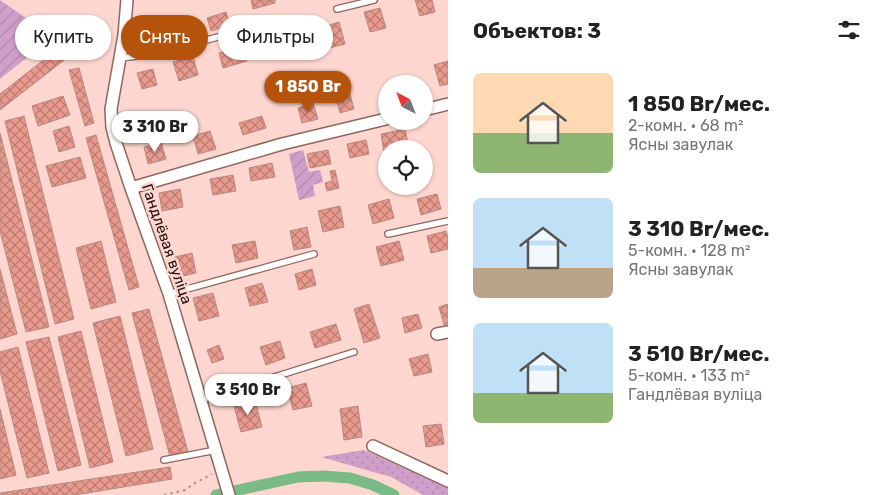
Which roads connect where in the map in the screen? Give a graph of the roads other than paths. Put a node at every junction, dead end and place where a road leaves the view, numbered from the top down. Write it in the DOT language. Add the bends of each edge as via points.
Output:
graph roads {
  1 [pos="127,0"];
  2 [pos="374,0"];
  3 [pos="337,10"];
  4 [pos="218,37"];
  5 [pos="120,58"];
  6 [pos="448,104"];
  7 [pos="433,108"];
  8 [pos="378,121"];
  9 [pos="131,188"];
  10 [pos="448,221"];
  11 [pos="388,234"];
  12 [pos="314,254"];
  13 [pos="169,294"];
  14 [pos="354,352"];
  15 [pos="201,400"];
  16 [pos="373,446"];
  17 [pos="216,450"];
  18 [pos="164,460"];
  19 [pos="448,481"];
  20 [pos="227,489"];
  1 -- 5 [label="street, Гандлёвая вуліца"];
  2 -- 3 [label="lane"];
  4 -- 5 [label="lane" via="155,54"];
  5 -- 9 [label="street, Гандлёвая вуліца" via="111,109 112,127"];
  6 -- 7 [label="street"];
  8 -- 9 [label="street" via="282,144"];
  9 -- 13 [label="street, Гандлёвая вуліца"];
  10 -- 11 [label="lane"];
  12 -- 13 [label="lane"];
  13 -- 15 [label="street, Гандлёвая вуліца"];
  14 -- 15 [label="lane"];
  15 -- 17 [label="street, Гандлёвая вуліца"];
  16 -- 19 [label="street"];
  17 -- 18 [label="lane"];
  17 -- 20 [label="street, Гандлёвая вуліца"];
}
